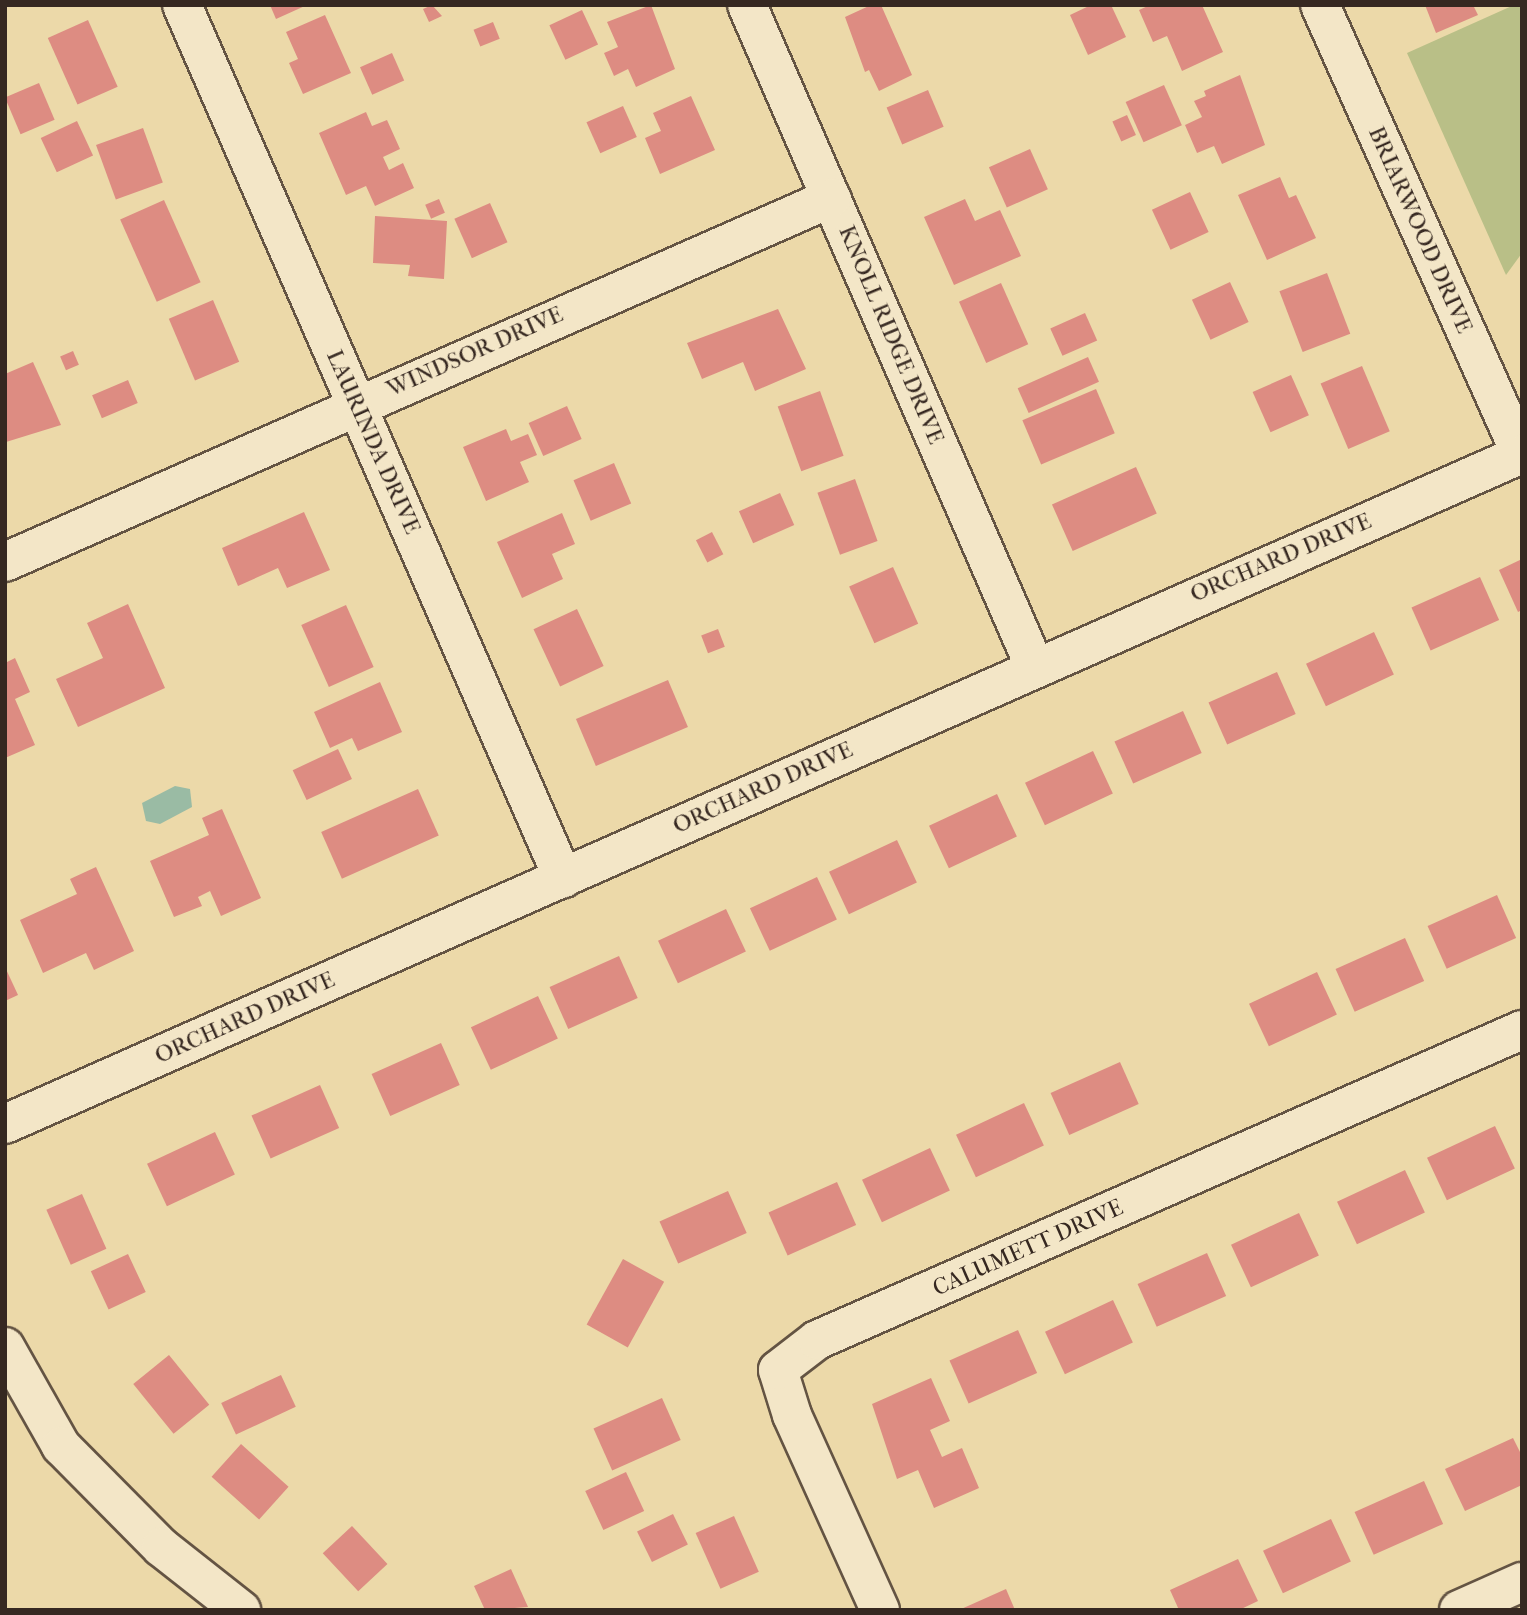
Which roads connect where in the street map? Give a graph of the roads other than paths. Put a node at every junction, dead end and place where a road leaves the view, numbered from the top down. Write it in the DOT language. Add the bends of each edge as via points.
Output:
graph roads {
  1 [pos="182,5"];
  2 [pos="747,5"];
  3 [pos="1320,5"];
  4 [pos="831,198"];
  5 [pos="356,404"];
  6 [pos="1521,454"];
  7 [pos="5,562"];
  8 [pos="1034,665"];
  9 [pos="564,878"];
  10 [pos="1522,1030"];
  11 [pos="5,1124"];
  12 [pos="5,1348"];
  13 [pos="1522,1581"];
  14 [pos="240,1610"];
  15 [pos="880,1610"];
  16 [pos="1459,1610"];
  1 -- 5 [label="street, LAURINDA DRIVE"];
  2 -- 4 [label="street, KNOLL RIDGE DRIVE"];
  3 -- 6 [label="street, BRIARWOOD DRIVE"];
  4 -- 5 [label="street, WINDSOR DRIVE"];
  4 -- 8 [label="street, KNOLL RIDGE DRIVE"];
  5 -- 7 [label="street, WINDSOR DRIVE"];
  5 -- 9 [label="street, LAURINDA DRIVE"];
  6 -- 8 [label="street, ORCHARD DRIVE"];
  8 -- 9 [label="street, ORCHARD DRIVE"];
  9 -- 11 [label="street, ORCHARD DRIVE"];
  10 -- 15 [label="street, CALUMETT DRIVE" via="817,1340 778,1370 792,1415"];
  12 -- 14 [label="street" via="61,1446 162,1546"];
  13 -- 16 [label="street"];
}
